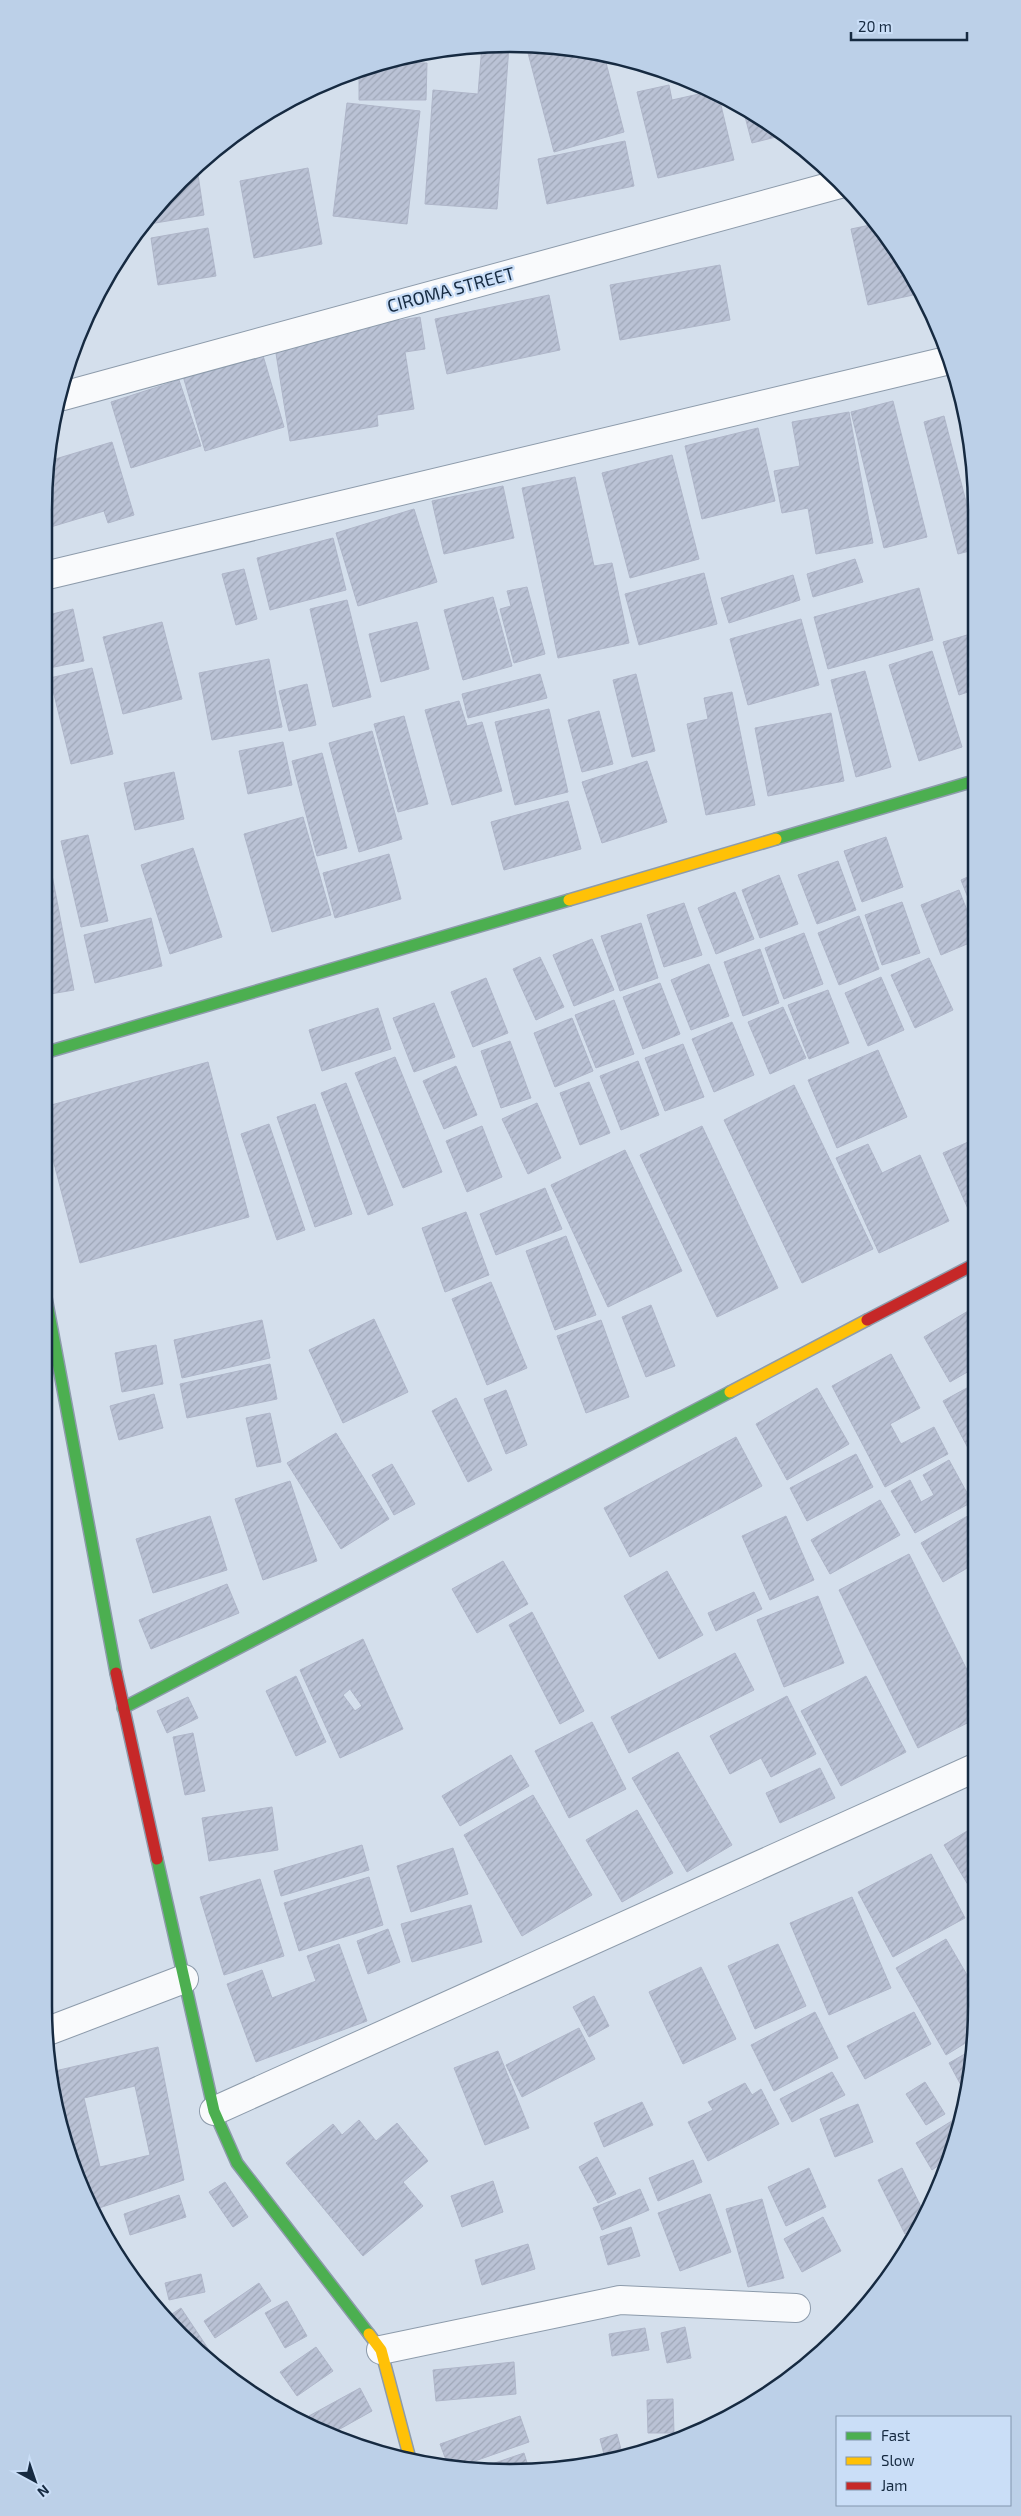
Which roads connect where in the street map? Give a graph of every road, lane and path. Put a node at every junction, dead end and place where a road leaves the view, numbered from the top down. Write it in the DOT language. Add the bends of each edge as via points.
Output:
graph roads {
  1 [pos="833,186"];
  2 [pos="943,362"];
  3 [pos="67,395"];
  4 [pos="52,574"];
  5 [pos="968,783"];
  6 [pos="52,1051"];
  7 [pos="968,1268"];
  8 [pos="52,1330"];
  9 [pos="122,1708"];
  10 [pos="968,1771"];
  11 [pos="184,1979"];
  12 [pos="53,2029"];
  13 [pos="214,2112"];
  14 [pos="796,2308"];
  15 [pos="382,2350"];
  16 [pos="408,2452"];
  1 -- 3 [label="street, CIROMA STREET"];
  2 -- 4 [label="street"];
  5 -- 6 [label="street"];
  7 -- 9 [label="street"];
  8 -- 9 [label="street"];
  9 -- 11 [label="street"];
  10 -- 13 [label="street"];
  11 -- 12 [label="street"];
  11 -- 13 [label="street"];
  13 -- 15 [label="street" via="237,2163"];
  14 -- 15 [label="street" via="620,2300"];
  15 -- 16 [label="street"];
}
